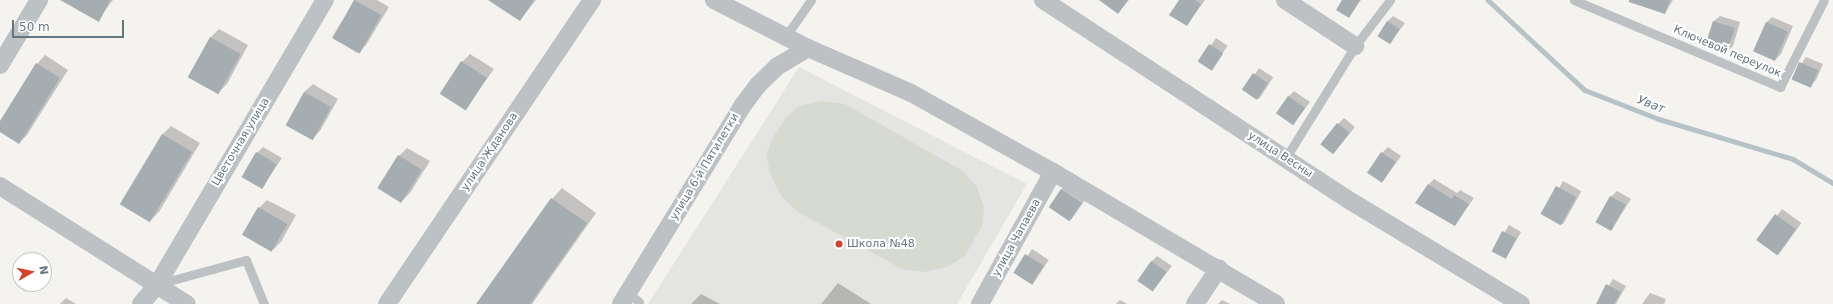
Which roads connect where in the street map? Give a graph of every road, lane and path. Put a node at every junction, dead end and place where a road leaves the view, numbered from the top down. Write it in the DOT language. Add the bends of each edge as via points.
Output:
graph roads {
  1 [pos="39,0"];
  2 [pos="325,0"];
  3 [pos="592,0"];
  4 [pos="714,0"];
  5 [pos="811,0"];
  6 [pos="1043,0"];
  7 [pos="1285,0"];
  8 [pos="1390,0"];
  9 [pos="1574,0"];
  10 [pos="1824,0"];
  11 [pos="786,36"];
  12 [pos="1354,46"];
  13 [pos="808,48"];
  14 [pos="0,65"];
  15 [pos="1286,159"];
  16 [pos="1053,172"];
  17 [pos="0,186"];
  18 [pos="1219,268"];
  19 [pos="157,285"];
  20 [pos="630,300"];
  21 [pos="141,304"];
  22 [pos="187,304"];
  23 [pos="264,304"];
  24 [pos="387,304"];
  25 [pos="980,304"];
  26 [pos="1195,304"];
  27 [pos="1276,304"];
  28 [pos="1522,304"];
  1 -- 14 [label="street"];
  2 -- 19 [label="street, Цветочная улица"];
  3 -- 24 [label="street, улица Жданова"];
  4 -- 11 [label="street"];
  5 -- 11 [label="lane"];
  6 -- 15 [label="street, улица Весны"];
  7 -- 12 [label="street"];
  8 -- 12 [label="lane"];
  9 -- 10 [label="lane, Ключевой переулок" via="1780,87"];
  11 -- 13 [label="street"];
  12 -- 15 [label="lane"];
  13 -- 16 [label="street" via="911,93"];
  13 -- 20 [label="street, улица 6-й Пятилетки" via="778,66 758,85 743,105"];
  15 -- 28 [label="street, улица Весны" via="1347,199"];
  16 -- 18 [label="street"];
  16 -- 25 [label="street, улица Чапаева"];
  17 -- 19 [label="street"];
  18 -- 26 [label="street"];
  18 -- 27 [label="street"];
  19 -- 21 [label="street, Цветочная улица"];
  19 -- 22 [label="street"];
  19 -- 23 [label="lane" via="246,260"];
}
